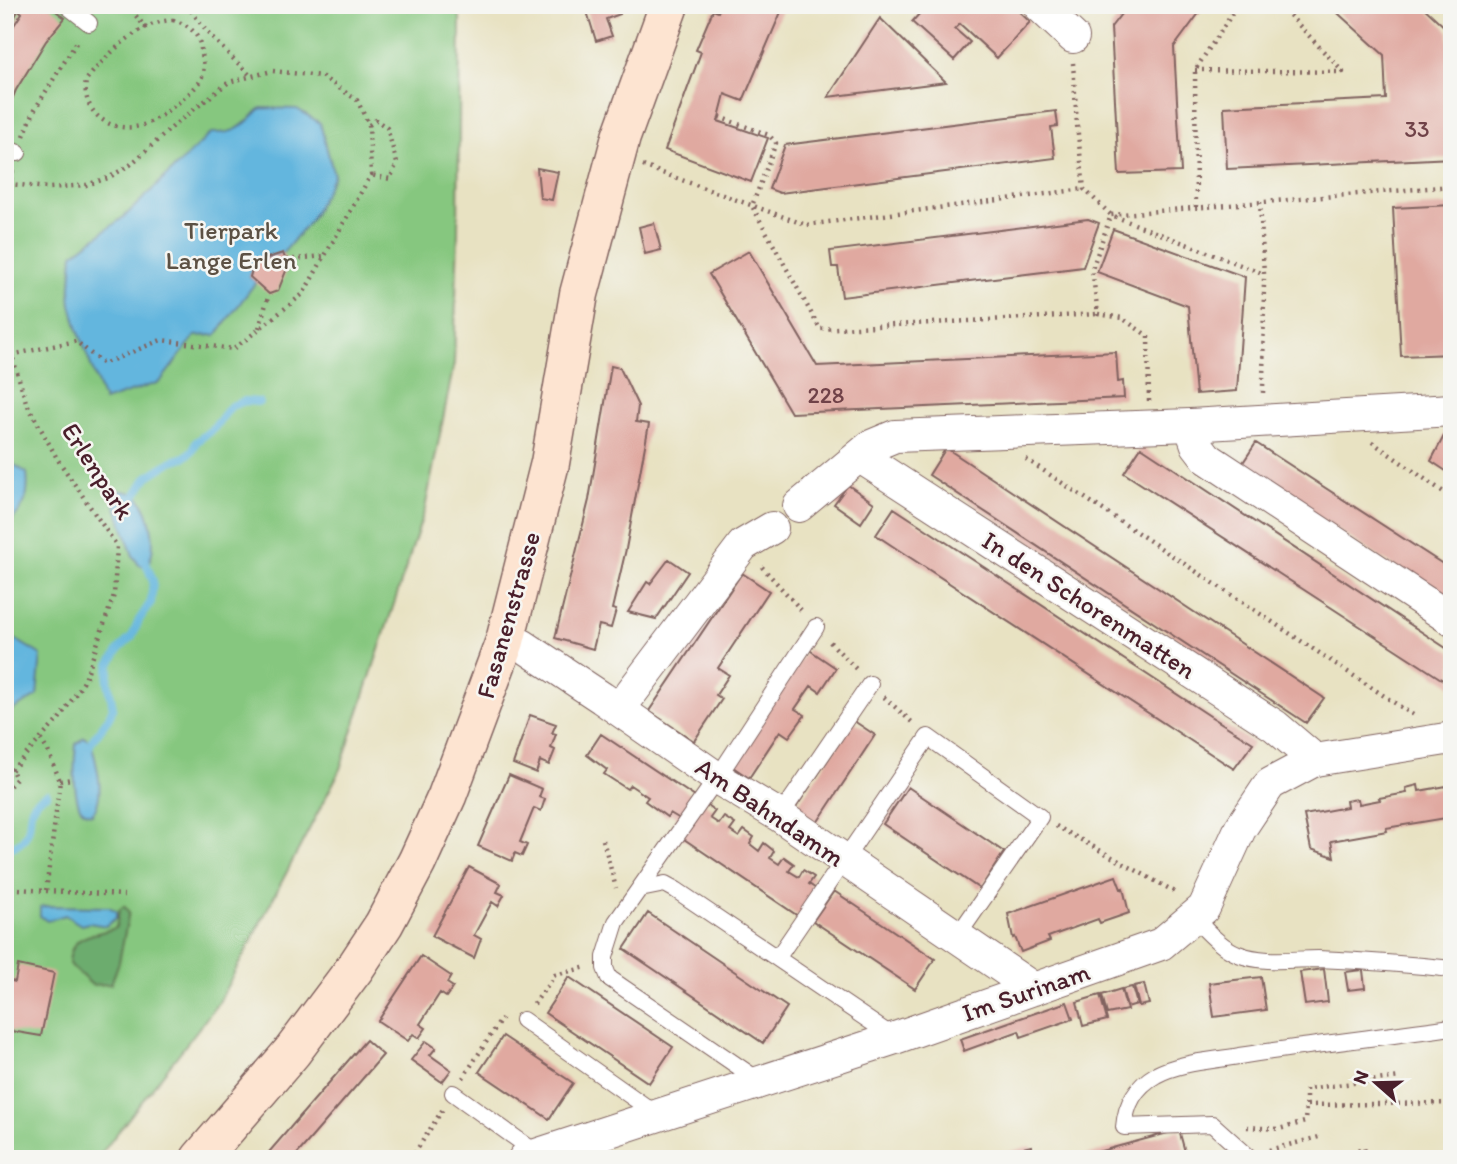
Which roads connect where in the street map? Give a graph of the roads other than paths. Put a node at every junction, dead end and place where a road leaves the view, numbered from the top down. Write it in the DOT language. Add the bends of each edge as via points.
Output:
graph roads {
  1 [pos="66,5"];
  2 [pos="669,5"];
  3 [pos="1039,5"];
  4 [pos="89,23"];
  5 [pos="1073,37"];
  6 [pos="1452,410"];
  7 [pos="1190,425"];
  8 [pos="859,456"];
  9 [pos="799,506"];
  10 [pos="772,528"];
  11 [pos="1452,620"];
  12 [pos="816,626"];
  13 [pos="505,641"];
  14 [pos="870,684"];
  15 [pos="620,709"];
  16 [pos="1450,738"];
  17 [pos="1315,760"];
  18 [pos="717,778"];
  19 [pos="780,816"];
  20 [pos="844,861"];
  21 [pos="640,889"];
  22 [pos="1198,912"];
  23 [pos="956,937"];
  24 [pos="778,957"];
  25 [pos="1452,969"];
  26 [pos="1034,989"];
  27 [pos="523,1020"];
  28 [pos="1452,1027"];
  29 [pos="895,1038"];
  30 [pos="761,1082"];
  31 [pos="453,1093"];
  32 [pos="659,1116"];
  33 [pos="531,1156"];
  34 [pos="1250,1157"];
  35 [pos="200,1159"];
  1 -- 4 [label="lane"];
  2 -- 13 [label="main road, Fasanenstrasse" via="616,156 579,294 550,463"];
  3 -- 5 [label="street"];
  6 -- 7 [label="street"];
  7 -- 8 [label="street" via="895,436 880,440"];
  7 -- 11 [label="street" via="1207,458"];
  8 -- 9 [label="street"];
  8 -- 17 [label="street, In den Schorenmatten" via="1275,726"];
  10 -- 15 [label="street" via="743,545"];
  12 -- 18 [label="lane"];
  13 -- 15 [label="street, Am Bahndamm" via="522,645"];
  13 -- 35 [label="main road, Fasanenstrasse" via="447,796 384,924 313,1025"];
  14 -- 19 [label="lane"];
  15 -- 18 [label="street, Am Bahndamm"];
  16 -- 17 [label="street, Im Surinam"];
  17 -- 22 [label="street, Im Surinam" via="1270,784 1240,828"];
  18 -- 19 [label="street, Am Bahndamm"];
  18 -- 21 [label="lane"];
  19 -- 20 [label="street, Am Bahndamm"];
  20 -- 23 [label="street, Am Bahndamm"];
  20 -- 23 [label="lane" via="928,737 1040,817"];
  20 -- 24 [label="lane"];
  21 -- 24 [label="lane" via="665,884"];
  21 -- 30 [label="lane" via="616,922 604,963 609,978"];
  22 -- 25 [label="lane" via="1218,942 1238,954 1277,961 1381,962"];
  22 -- 26 [label="street, Im Surinam" via="1161,944"];
  23 -- 26 [label="street, Am Bahndamm"];
  24 -- 29 [label="lane"];
  26 -- 29 [label="street, Im Surinam"];
  27 -- 32 [label="lane"];
  28 -- 34 [label="lane" via="1174,1069 1157,1074 1137,1089 1125,1108 1124,1127 1212,1124"];
  29 -- 30 [label="street, Im Surinam"];
  30 -- 32 [label="street, Im Surinam"];
  31 -- 33 [label="lane"];
  32 -- 33 [label="street, Im Surinam"];
}
